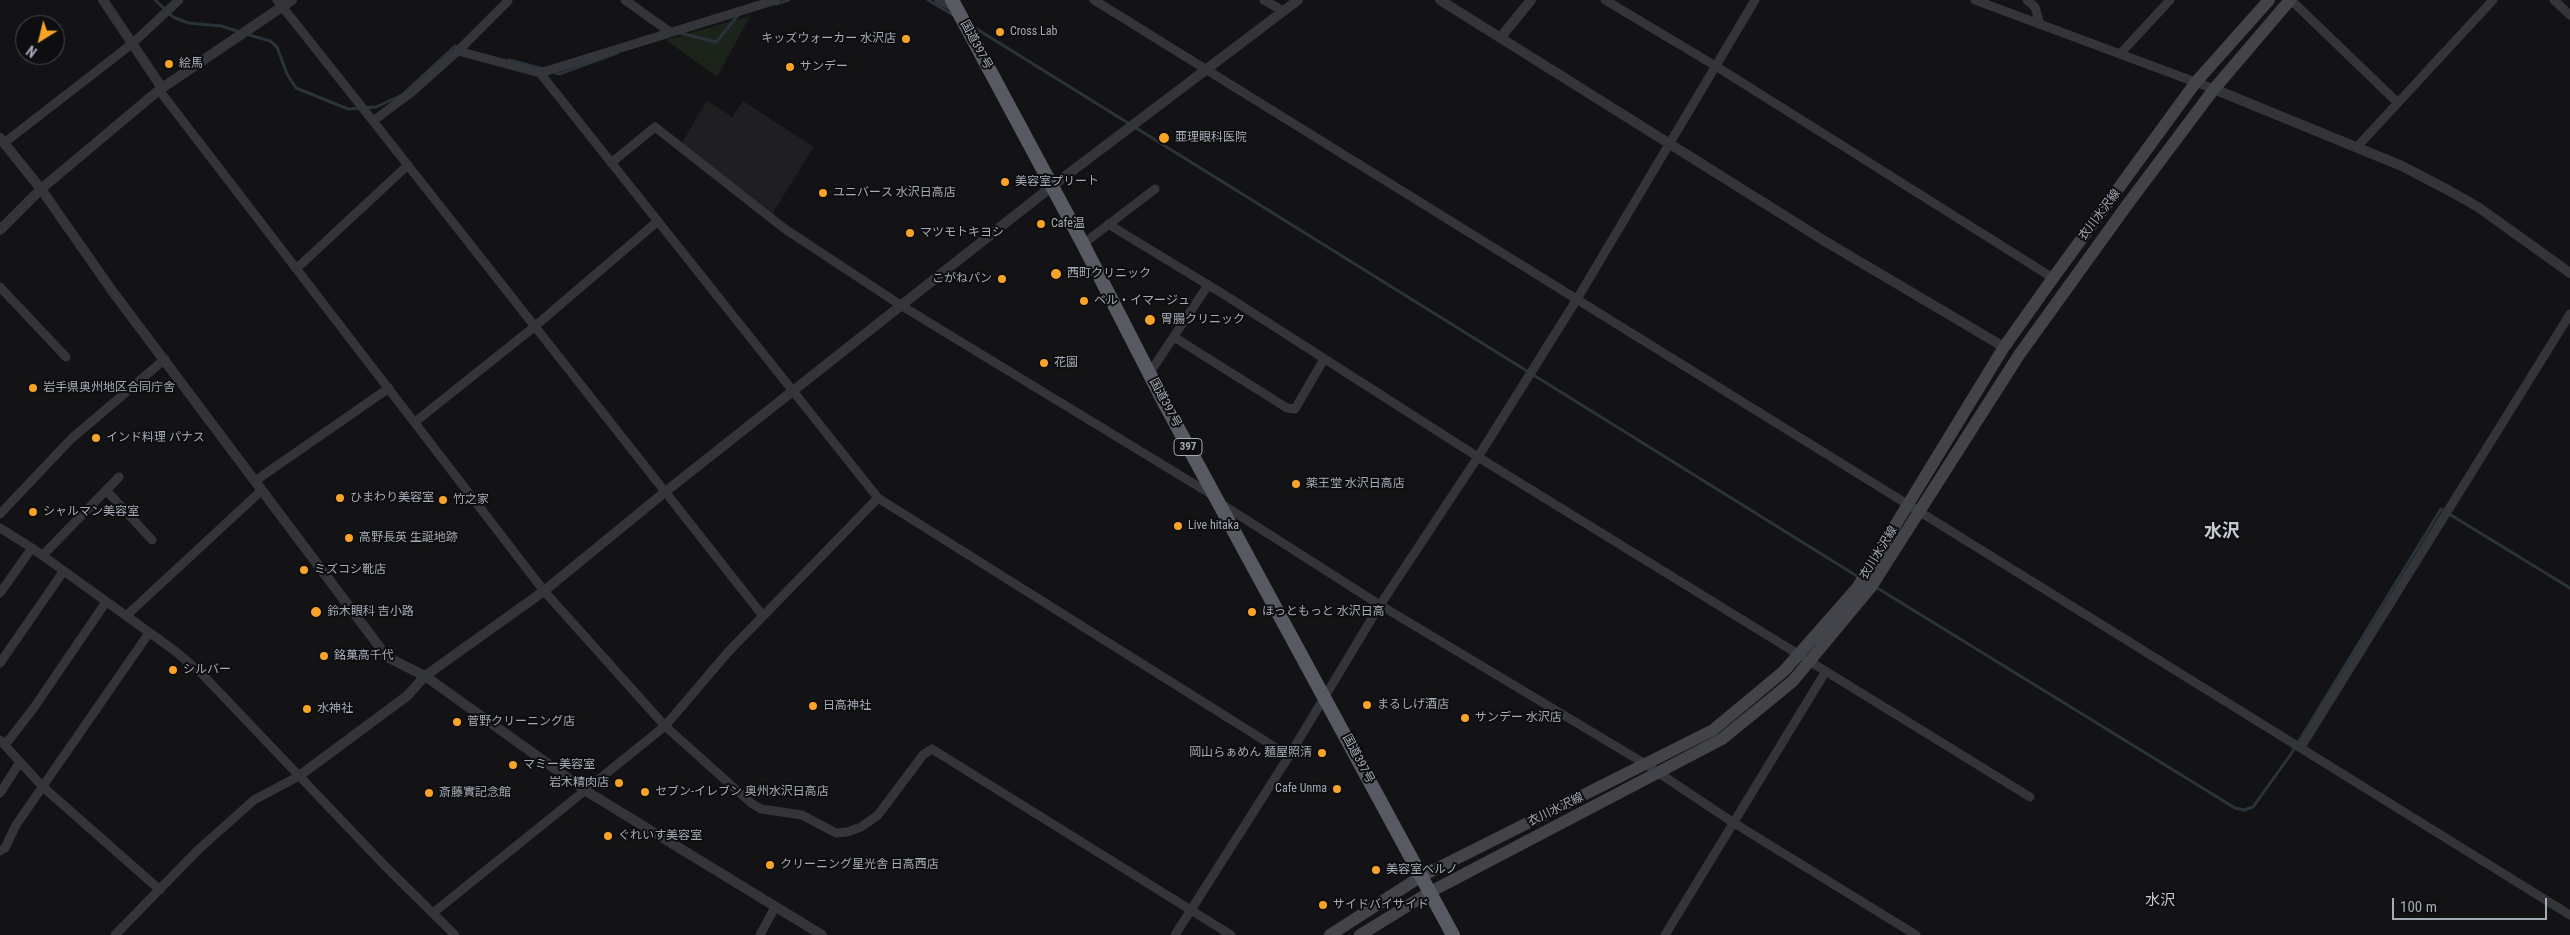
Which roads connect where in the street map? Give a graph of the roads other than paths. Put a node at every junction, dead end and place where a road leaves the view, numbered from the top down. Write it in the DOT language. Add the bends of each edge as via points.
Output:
graph roads {
  1 [pos="103,0"];
  2 [pos="180,0"];
  3 [pos="292,0"];
  4 [pos="508,0"];
  5 [pos="625,0"];
  6 [pos="744,0"];
  7 [pos="776,0"];
  8 [pos="939,0"];
  9 [pos="1094,0"];
  10 [pos="1264,0"];
  11 [pos="1298,0"];
  12 [pos="1440,0"];
  13 [pos="1531,0"];
  14 [pos="1606,0"];
  15 [pos="1755,0"];
  16 [pos="1975,0"];
  17 [pos="2027,0"];
  18 [pos="2170,0"];
  19 [pos="2268,0"];
  20 [pos="2290,0"];
  21 [pos="2493,0"];
  22 [pos="2554,0"];
  23 [pos="279,3"];
  24 [pos="954,5"];
  25 [pos="754,7"];
  26 [pos="1283,11"];
  27 [pos="2570,15"];
  28 [pos="2040,24"];
  29 [pos="670,32"];
  30 [pos="1501,37"];
  31 [pos="132,43"];
  32 [pos="458,51"];
  33 [pos="2120,54"];
  34 [pos="1714,65"];
  35 [pos="1205,70"];
  36 [pos="540,73"];
  37 [pos="2196,82"];
  38 [pos="161,89"];
  39 [pos="2214,89"];
  40 [pos="2397,102"];
  41 [pos="373,121"];
  42 [pos="2,140"];
  43 [pos="1668,142"];
  44 [pos="2357,147"];
  45 [pos="611,163"];
  46 [pos="408,165"];
  47 [pos="1051,187"];
  48 [pos="41,189"];
  49 [pos="1155,189"];
  50 [pos="658,221"];
  51 [pos="1108,224"];
  52 [pos="0,230"];
  53 [pos="1083,244"];
  54 [pos="296,269"];
  55 [pos="2570,274"];
  56 [pos="2053,278"];
  57 [pos="1208,285"];
  58 [pos="0,287"];
  59 [pos="1577,299"];
  60 [pos="902,306"];
  61 [pos="2570,314"];
  62 [pos="534,327"];
  63 [pos="1174,338"];
  64 [pos="2004,347"];
  65 [pos="66,357"];
  66 [pos="1324,359"];
  67 [pos="165,360"];
  68 [pos="1149,374"];
  69 [pos="389,388"];
  70 [pos="792,392"];
  71 [pos="415,422"];
  72 [pos="1478,457"];
  73 [pos="119,477"];
  74 [pos="255,481"];
  75 [pos="106,490"];
  76 [pos="262,490"];
  77 [pos="665,492"];
  78 [pos="878,498"];
  79 [pos="1218,500"];
  80 [pos="1913,508"];
  81 [pos="0,514"];
  82 [pos="0,528"];
  83 [pos="152,540"];
  84 [pos="32,548"];
  85 [pos="43,555"];
  86 [pos="63,572"];
  87 [pos="544,591"];
  88 [pos="0,592"];
  89 [pos="106,602"];
  90 [pos="1380,605"];
  91 [pos="126,616"];
  92 [pos="763,616"];
  93 [pos="149,633"];
  94 [pos="1804,657"];
  95 [pos="0,663"];
  96 [pos="1826,671"];
  97 [pos="425,676"];
  98 [pos="1325,696"];
  99 [pos="665,726"];
  100 [pos="2,743"];
  101 [pos="2301,747"];
  102 [pos="1288,756"];
  103 [pos="20,762"];
  104 [pos="1648,764"];
  105 [pos="1660,773"];
  106 [pos="299,776"];
  107 [pos="44,787"];
  108 [pos="586,791"];
  109 [pos="0,793"];
  110 [pos="2030,797"];
  111 [pos="1734,823"];
  112 [pos="0,851"];
  113 [pos="1420,877"];
  114 [pos="160,890"];
  115 [pos="1430,892"];
  116 [pos="775,908"];
  117 [pos="1190,909"];
  118 [pos="433,913"];
  119 [pos="2570,915"];
  120 [pos="115,935"];
  121 [pos="455,935"];
  122 [pos="760,935"];
  123 [pos="822,935"];
  124 [pos="1175,935"];
  125 [pos="1231,935"];
  126 [pos="1330,935"];
  127 [pos="1360,935"];
  128 [pos="1453,935"];
  129 [pos="1665,935"];
  130 [pos="1916,935"];
  1 -- 31 [label="street"];
  2 -- 31 [label="street"];
  3 -- 23 [label="street"];
  4 -- 32 [label="street"];
  5 -- 29 [label="street"];
  6 -- 25 [label="street"];
  7 -- 25 [label="street"];
  8 -- 24 [label="street"];
  9 -- 35 [label="street"];
  10 -- 26 [label="street"];
  11 -- 26 [label="street"];
  12 -- 30 [label="street"];
  13 -- 30 [label="street"];
  14 -- 34 [label="street"];
  15 -- 34 [label="street"];
  16 -- 28 [label="street"];
  17 -- 28 [label="street" via="2035,7"];
  18 -- 33 [label="street"];
  19 -- 37 [label="main road, 衣川水沢線"];
  20 -- 39 [label="main road, 衣川水沢線"];
  20 -- 40 [label="street"];
  21 -- 40 [label="street"];
  22 -- 27 [label="street"];
  23 -- 38 [label="street"];
  23 -- 41 [label="street"];
  24 -- 47 [label="highway, 国道397号 / 397"];
  25 -- 29 [label="street"];
  26 -- 35 [label="street"];
  28 -- 33 [label="street"];
  29 -- 36 [label="street"];
  30 -- 43 [label="street"];
  31 -- 38 [label="street"];
  31 -- 42 [label="street"];
  32 -- 36 [label="street"];
  32 -- 41 [label="street"];
  33 -- 37 [label="street"];
  34 -- 43 [label="street"];
  34 -- 56 [label="street"];
  35 -- 47 [label="street"];
  35 -- 59 [label="street"];
  36 -- 45 [label="street"];
  37 -- 39 [label="street"];
  37 -- 56 [label="main road, 衣川水沢線"];
  38 -- 48 [label="street"];
  38 -- 54 [label="street"];
  39 -- 44 [label="street"];
  39 -- 80 [label="main road, 衣川水沢線" via="2018,356"];
  40 -- 44 [label="street"];
  41 -- 46 [label="street"];
  42 -- 48 [label="street"];
  43 -- 59 [label="street"];
  43 -- 64 [label="street" via="1828,243"];
  44 -- 55 [label="street" via="2478,207"];
  45 -- 50 [label="street"];
  45 -- 60 [label="street" via="655,127 785,229"];
  46 -- 54 [label="street"];
  46 -- 62 [label="street"];
  47 -- 53 [label="highway, 国道397号 / 397"];
  47 -- 60 [label="street"];
  48 -- 52 [label="street"];
  48 -- 67 [label="street" via="112,292"];
  49 -- 51 [label="street"];
  50 -- 62 [label="street"];
  50 -- 70 [label="street"];
  51 -- 53 [label="street"];
  51 -- 57 [label="street"];
  53 -- 68 [label="highway, 国道397号 / 397"];
  54 -- 69 [label="street"];
  56 -- 64 [label="main road, 衣川水沢線"];
  57 -- 63 [label="street"];
  57 -- 66 [label="street"];
  58 -- 65 [label="street"];
  59 -- 72 [label="street"];
  59 -- 80 [label="street"];
  60 -- 70 [label="street"];
  60 -- 79 [label="street"];
  61 -- 101 [label="street"];
  62 -- 71 [label="street"];
  62 -- 77 [label="street"];
  63 -- 66 [label="street" via="1287,408 1295,409"];
  63 -- 68 [label="street"];
  64 -- 80 [label="main road, 衣川水沢線"];
  66 -- 72 [label="street"];
  67 -- 74 [label="street"];
  67 -- 81 [label="street" via="71,439"];
  68 -- 79 [label="highway, 国道397号 / 397"];
  69 -- 71 [label="street"];
  69 -- 74 [label="street"];
  70 -- 77 [label="street"];
  70 -- 78 [label="street"];
  71 -- 87 [label="street"];
  72 -- 90 [label="street"];
  72 -- 94 [label="street"];
  73 -- 75 [label="street"];
  74 -- 76 [label="street"];
  75 -- 83 [label="street"];
  75 -- 85 [label="street"];
  76 -- 91 [label="street"];
  76 -- 97 [label="street" via="387,657"];
  77 -- 87 [label="street"];
  77 -- 92 [label="street"];
  78 -- 92 [label="street"];
  78 -- 102 [label="street"];
  79 -- 90 [label="street"];
  79 -- 98 [label="highway, 国道397号 / 397"];
  80 -- 94 [label="main road, 衣川水沢線" via="1871,587"];
  80 -- 101 [label="street"];
  82 -- 84 [label="street"];
  84 -- 85 [label="street"];
  84 -- 88 [label="street"];
  85 -- 86 [label="street"];
  86 -- 89 [label="street"];
  86 -- 95 [label="street"];
  87 -- 97 [label="street"];
  87 -- 99 [label="street"];
  89 -- 91 [label="street"];
  89 -- 100 [label="street" via="32,709"];
  90 -- 98 [label="street"];
  90 -- 104 [label="street"];
  91 -- 93 [label="street"];
  92 -- 99 [label="street"];
  93 -- 106 [label="street" via="201,673"];
  93 -- 107 [label="street"];
  94 -- 96 [label="street"];
  94 -- 104 [label="main road, 衣川水沢線" via="1713,730"];
  94 -- 105 [label="main road, 衣川水沢線" via="1793,681 1722,739"];
  96 -- 110 [label="street"];
  96 -- 111 [label="street"];
  97 -- 106 [label="street" via="407,696"];
  97 -- 108 [label="street"];
  98 -- 102 [label="street"];
  98 -- 113 [label="highway, 国道397号 / 397"];
  99 -- 108 [label="street"];
  99 -- 117 [label="street" via="751,803 761,809 802,815 836,833 861,827 878,815 923,755 932,749"];
  100 -- 103 [label="street"];
  101 -- 119 [label="street"];
  102 -- 117 [label="street"];
  103 -- 107 [label="street"];
  103 -- 109 [label="street"];
  104 -- 105 [label="street"];
  104 -- 113 [label="main road, 衣川水沢線"];
  105 -- 111 [label="street"];
  105 -- 115 [label="main road, 衣川水沢線"];
  106 -- 114 [label="street" via="254,800 199,849"];
  106 -- 118 [label="street"];
  107 -- 112 [label="street" via="16,825 6,848"];
  107 -- 114 [label="street"];
  108 -- 116 [label="street"];
  108 -- 118 [label="street"];
  111 -- 129 [label="street"];
  111 -- 130 [label="street"];
  113 -- 115 [label="highway, 国道397号 / 397"];
  113 -- 126 [label="main road, 衣川水沢線"];
  114 -- 120 [label="street"];
  115 -- 127 [label="main road, 衣川水沢線"];
  115 -- 128 [label="highway, 国道397号 / 397"];
  116 -- 122 [label="street"];
  116 -- 123 [label="street"];
  117 -- 124 [label="street"];
  117 -- 125 [label="street"];
  118 -- 121 [label="street"];
}
